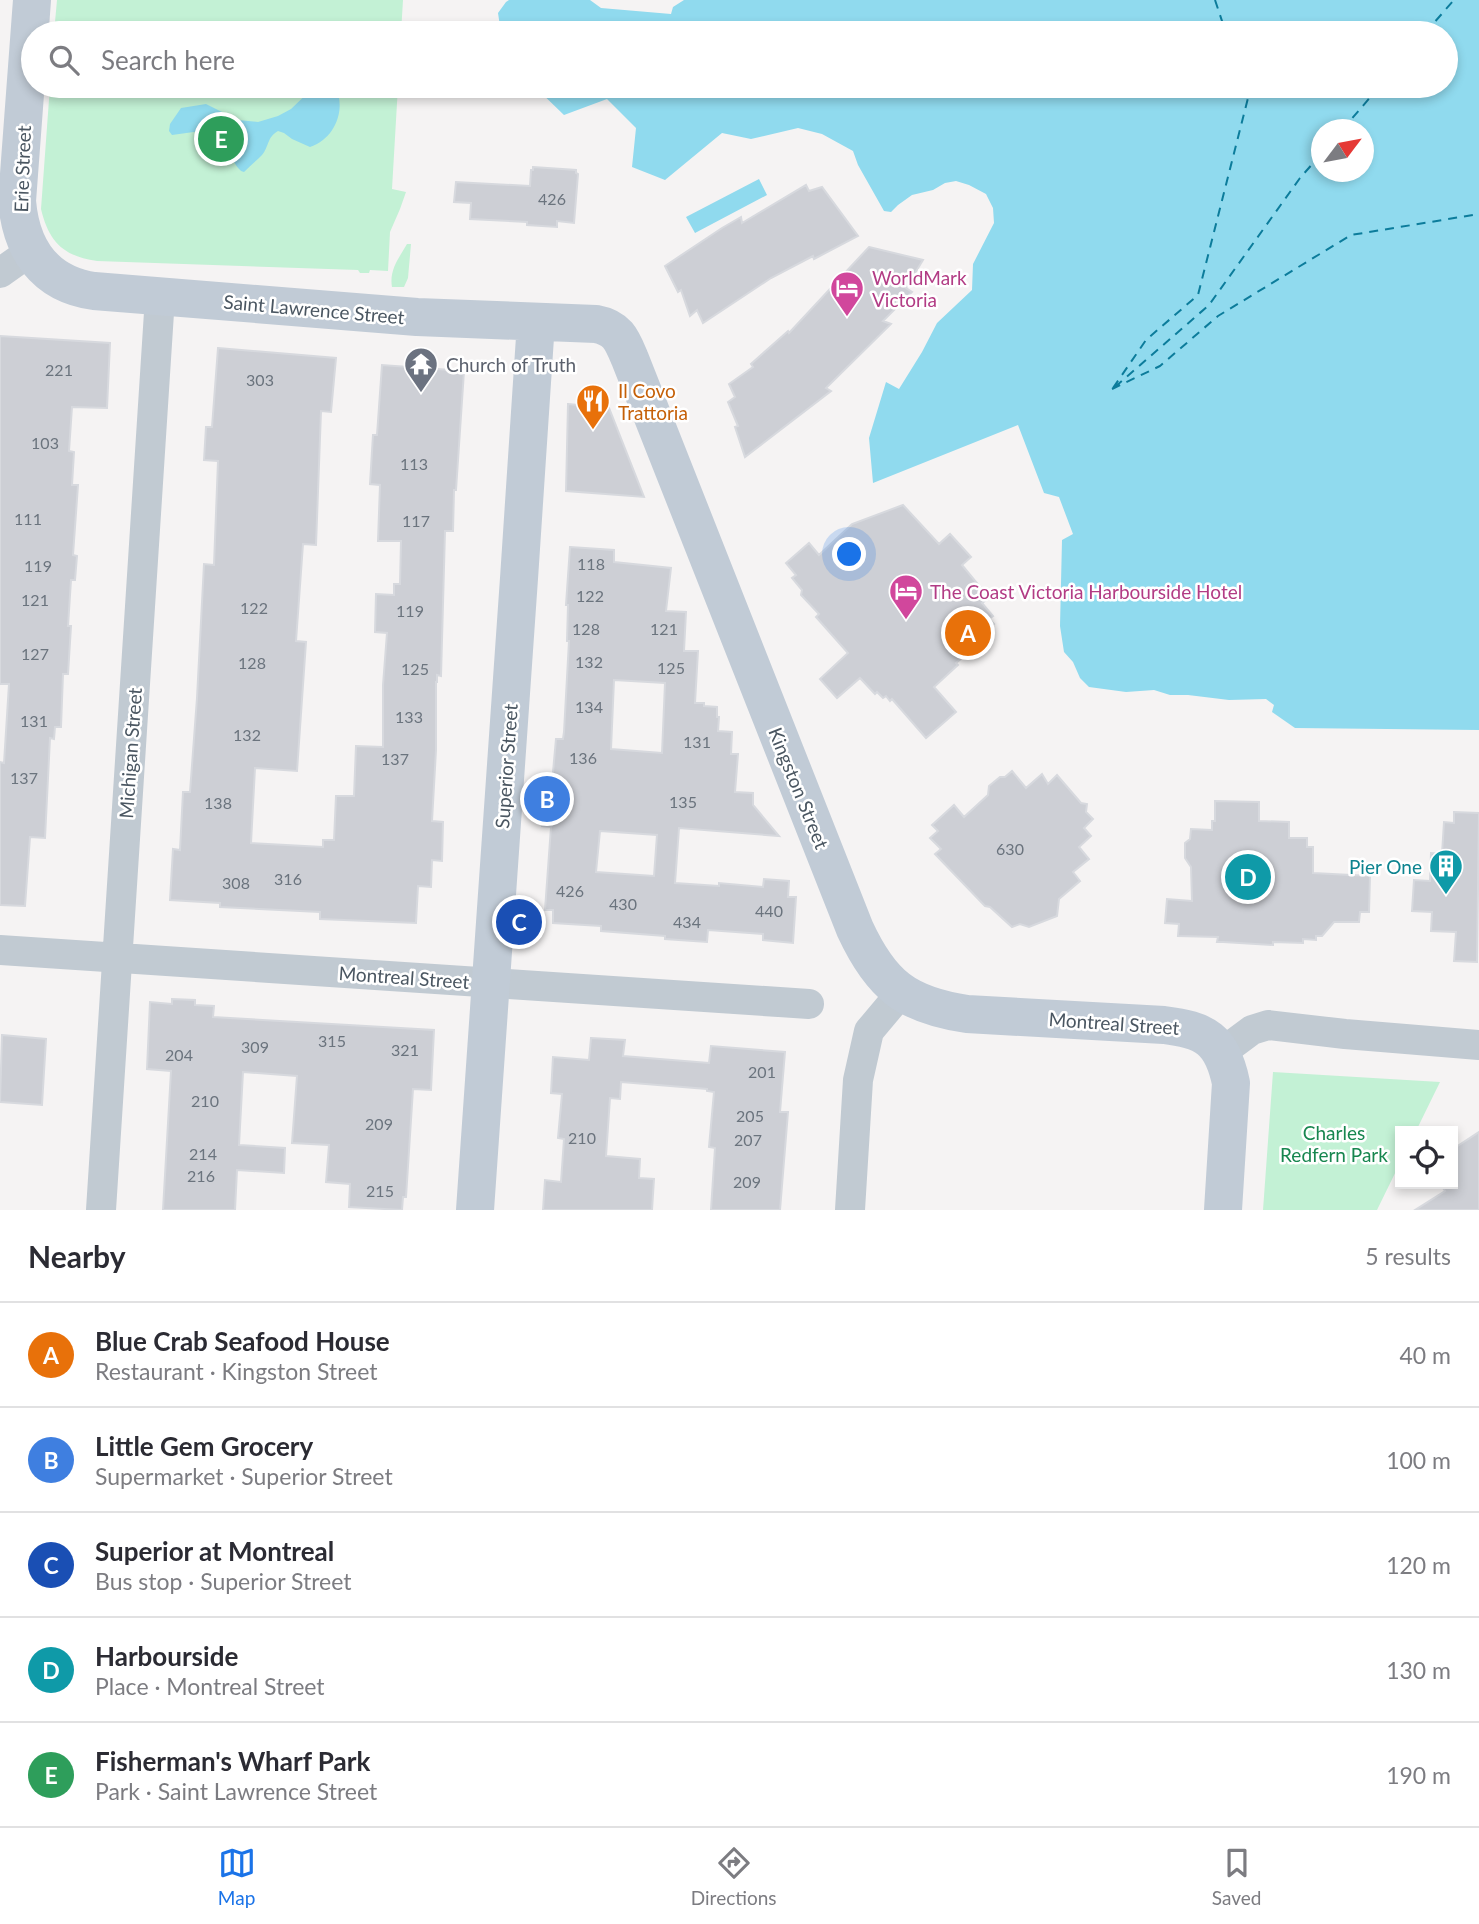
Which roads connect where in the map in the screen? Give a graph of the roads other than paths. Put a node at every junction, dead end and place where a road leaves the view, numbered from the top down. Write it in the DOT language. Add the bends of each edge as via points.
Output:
graph roads {
  1 [pos="32,0"];
  2 [pos="31,21"];
  3 [pos="25,98"];
  4 [pos="31,251"];
  5 [pos="0,272"];
  6 [pos="160,297"];
  7 [pos="536,322"];
  8 [pos="630,359"];
  9 [pos="0,950"];
  10 [pos="117,956"];
  11 [pos="492,984"];
  12 [pos="901,993"];
  13 [pos="809,1004"];
  14 [pos="1479,1045"];
  15 [pos="1221,1053"];
  16 [pos="101,1210"];
  17 [pos="475,1210"];
  18 [pos="850,1210"];
  19 [pos="1223,1210"];
  1 -- 2 [label="street, Erie Street"];
  3 -- 4 [label="street, Erie Street" via="18,201 21,228"];
  4 -- 5 [label="street"];
  4 -- 6 [label="street, Saint Lawrence Street" via="54,277 80,289"];
  6 -- 7 [label="street, Saint Lawrence Street"];
  6 -- 10 [label="street, Michigan Street"];
  7 -- 8 [label="street, Saint Lawrence Street" via="607,326 622,341"];
  7 -- 11 [label="street, Superior Street"];
  8 -- 12 [label="street, Kingston Street" via="855,929 874,964"];
  9 -- 10 [label="street, Montreal Street"];
  10 -- 11 [label="street, Montreal Street"];
  10 -- 16 [label="street, Michigan Street"];
  11 -- 13 [label="street, Montreal Street"];
  11 -- 17 [label="street, Superior Street"];
  12 -- 15 [label="street, Montreal Street" via="967,1014 1186,1028 1206,1036"];
  12 -- 18 [label="street" via="869,1031 858,1080"];
  14 -- 15 [label="street" via="1268,1025 1252,1030"];
  15 -- 19 [label="street" via="1232,1093"];
}
